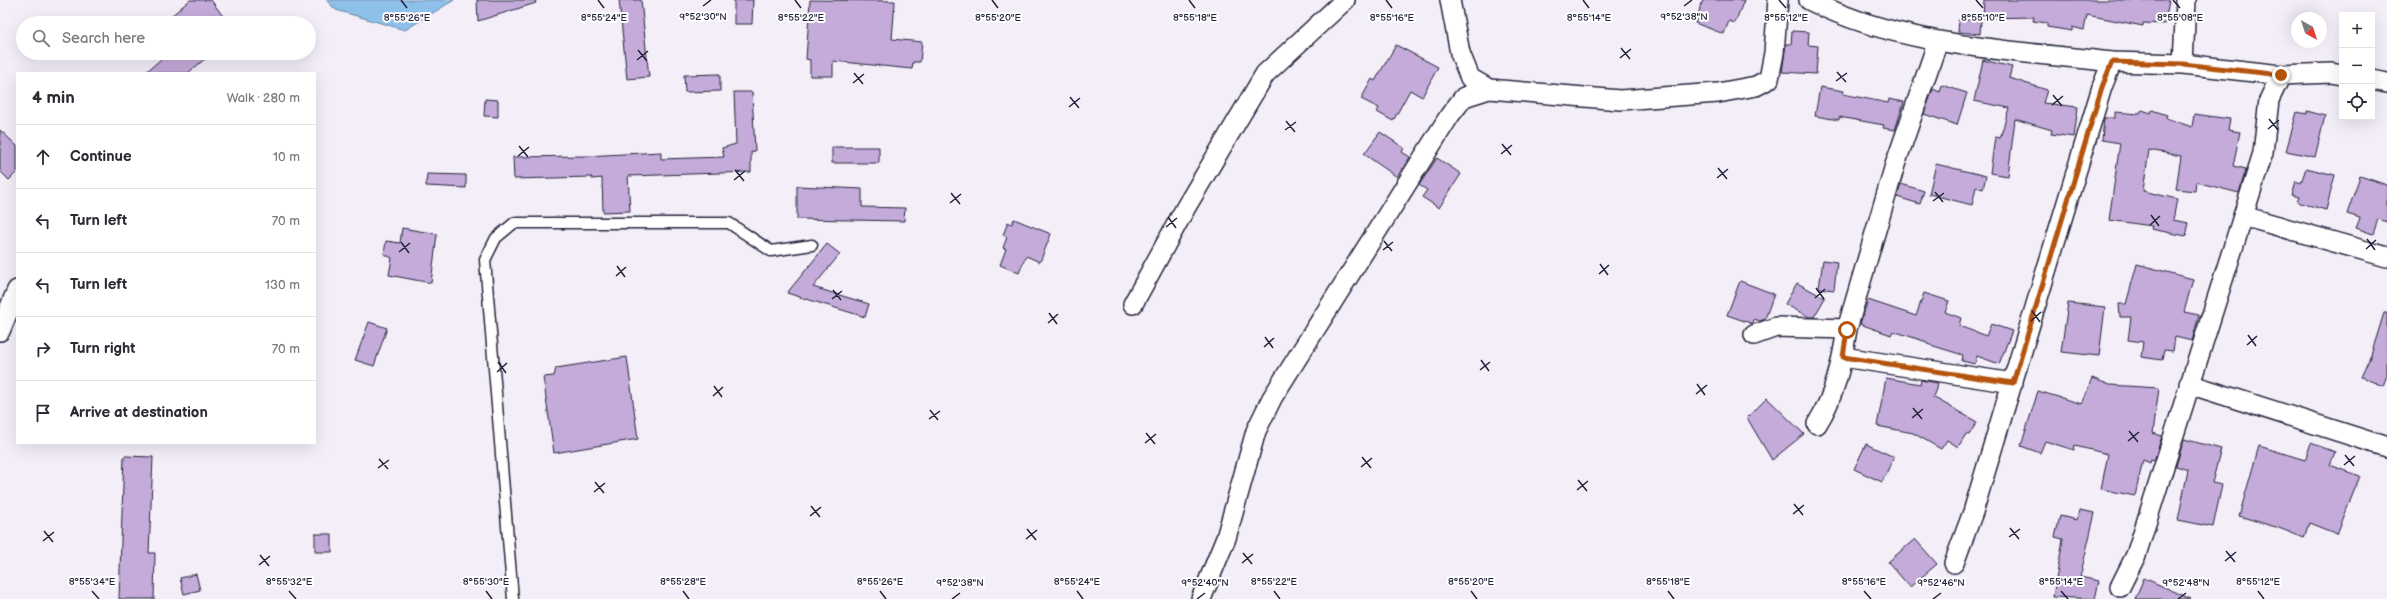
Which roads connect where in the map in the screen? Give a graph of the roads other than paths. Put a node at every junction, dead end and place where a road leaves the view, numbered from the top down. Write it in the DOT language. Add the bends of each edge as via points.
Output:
graph roads {
  1 [pos="1345,0"];
  2 [pos="1450,0"];
  3 [pos="1778,0"];
  4 [pos="1809,0"];
  5 [pos="2186,0"];
  6 [pos="1938,41"];
  7 [pos="2112,62"];
  8 [pos="2183,64"];
  9 [pos="2339,74"];
  10 [pos="2281,75"];
  11 [pos="2375,81"];
  12 [pos="2387,83"];
  13 [pos="1489,89"];
  14 [pos="2243,216"];
  15 [pos="812,245"];
  16 [pos="2387,257"];
  17 [pos="16,292"];
  18 [pos="1133,304"];
  19 [pos="1847,330"];
  20 [pos="0,331"];
  21 [pos="1754,336"];
  22 [pos="1843,357"];
  23 [pos="2013,383"];
  24 [pos="2189,384"];
  25 [pos="1817,424"];
  26 [pos="2387,447"];
  27 [pos="1954,562"];
  28 [pos="2120,587"];
  29 [pos="513,599"];
  30 [pos="1202,599"];
  1 -- 18 [label="street" via="1265,74 1186,207"];
  2 -- 13 [label="street" via="1460,53 1470,78"];
  3 -- 13 [label="street" via="1774,53 1769,79 1756,86 1718,93 1620,100"];
  4 -- 6 [label="street" via="1837,13"];
  5 -- 8 [label="street"];
  6 -- 7 [label="street"];
  6 -- 19 [label="street" via="1895,165"];
  7 -- 8 [label="street"];
  7 -- 23 [label="street" via="2102,87"];
  8 -- 10 [label="street"];
  9 -- 10 [label="street" via="2331,72"];
  10 -- 14 [label="street" via="2269,100 2263,153"];
  11 -- 12 [label="street"];
  13 -- 30 [label="street" via="1464,97 1450,115 1272,398 1256,431 1226,538"];
  14 -- 16 [label="street"];
  14 -- 24 [label="street"];
  15 -- 29 [label="lane" via="771,251 729,223 514,223 496,238 485,260"];
  17 -- 20 [label="street"];
  19 -- 21 [label="street" via="1776,327"];
  19 -- 22 [label="street"];
  22 -- 23 [label="street"];
  22 -- 25 [label="street" via="1828,406"];
  23 -- 27 [label="street" via="1973,512"];
  24 -- 26 [label="street"];
  24 -- 28 [label="street" via="2136,555"];
}
